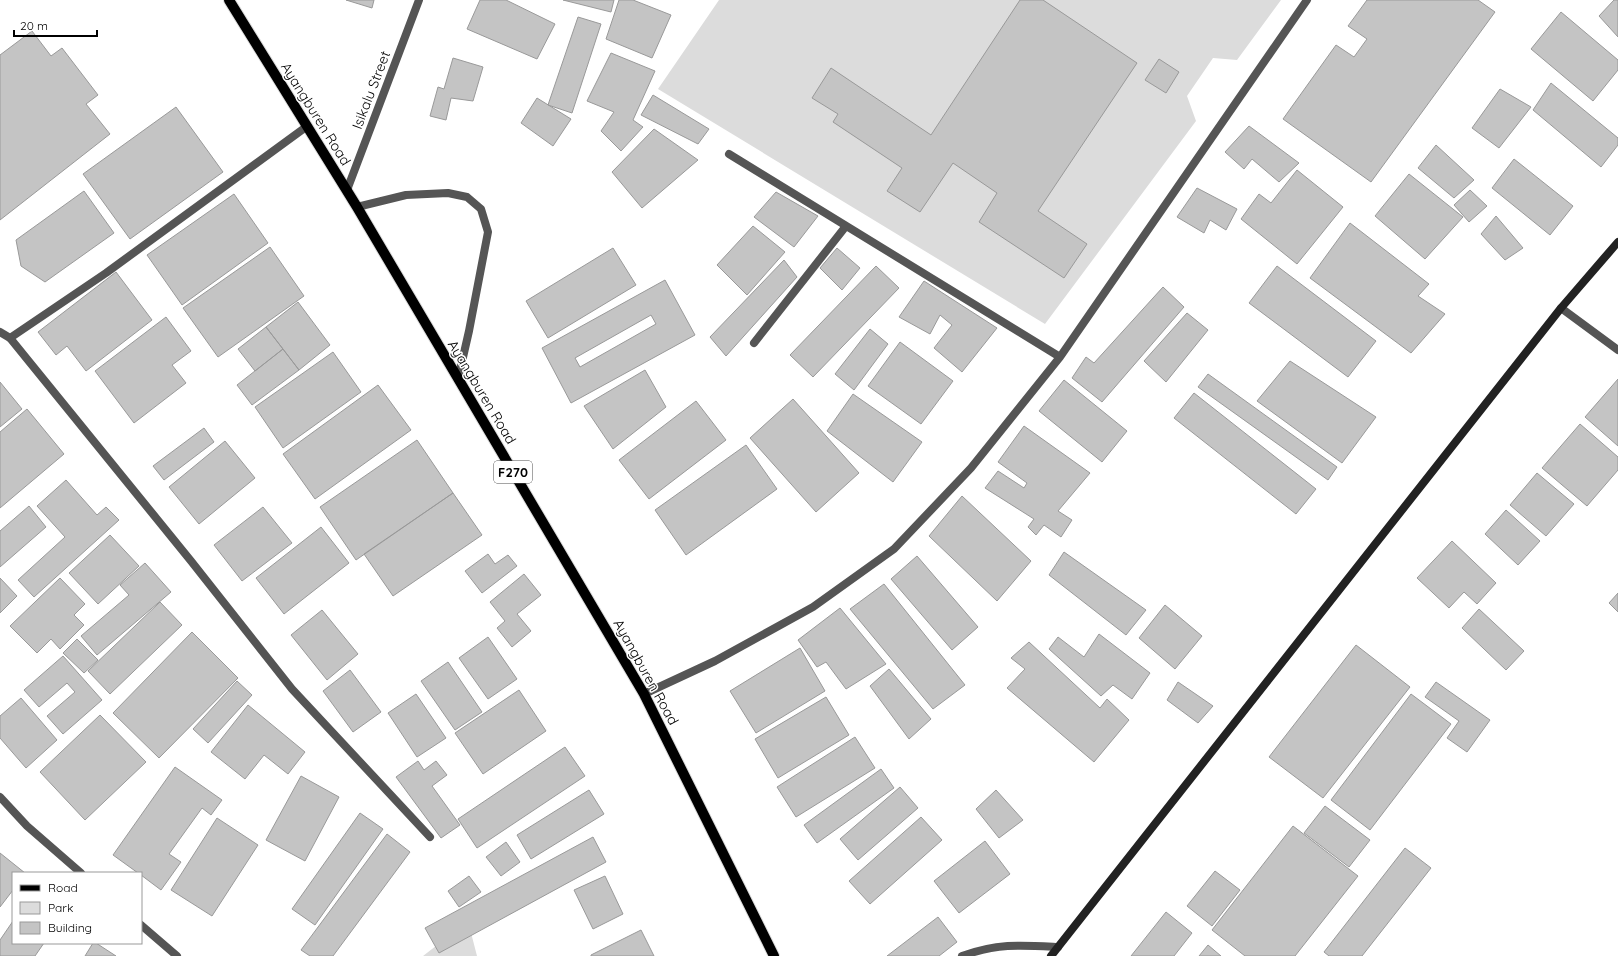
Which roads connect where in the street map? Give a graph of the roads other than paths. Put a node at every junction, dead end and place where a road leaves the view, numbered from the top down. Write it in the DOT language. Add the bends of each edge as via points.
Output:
graph roads {
  1 [pos="229,0"];
  2 [pos="419,0"];
  3 [pos="1307,0"];
  4 [pos="306,127"];
  5 [pos="728,154"];
  6 [pos="347,190"];
  7 [pos="357,207"];
  8 [pos="846,226"];
  9 [pos="1618,242"];
  10 [pos="1561,308"];
  11 [pos="0,332"];
  12 [pos="10,338"];
  13 [pos="754,343"];
  14 [pos="1618,350"];
  15 [pos="1060,357"];
  16 [pos="458,379"];
  17 [pos="644,694"];
  18 [pos="0,797"];
  19 [pos="430,837"];
  20 [pos="80,872"];
  21 [pos="142,926"];
  22 [pos="1058,947"];
  23 [pos="177,956"];
  24 [pos="774,956"];
  25 [pos="962,956"];
  26 [pos="1051,956"];
  1 -- 4 [label="main road, Ayangburen Road / F270"];
  2 -- 6 [label="street, Isikalu Street"];
  3 -- 15 [label="street"];
  4 -- 6 [label="main road, Ayangburen Road / F270"];
  4 -- 12 [label="street"];
  5 -- 8 [label="street"];
  6 -- 7 [label="main road, Ayangburen Road / F270"];
  7 -- 16 [label="main road, Ayangburen Road / F270"];
  7 -- 16 [label="street" via="406,195 448,193 467,198 481,209 488,232"];
  8 -- 13 [label="street"];
  8 -- 15 [label="street"];
  9 -- 10 [label="main road"];
  10 -- 14 [label="street"];
  10 -- 22 [label="main road"];
  11 -- 12 [label="street"];
  12 -- 19 [label="street" via="292,689"];
  15 -- 17 [label="street" via="971,468 894,549 813,607 715,661"];
  16 -- 17 [label="main road, Ayangburen Road / F270"];
  17 -- 24 [label="main road, Ayangburen Road / F270"];
  18 -- 20 [label="street" via="27,826"];
  21 -- 23 [label="street"];
  22 -- 25 [label="street" via="1009,945 982,949"];
  22 -- 26 [label="main road"];
}
